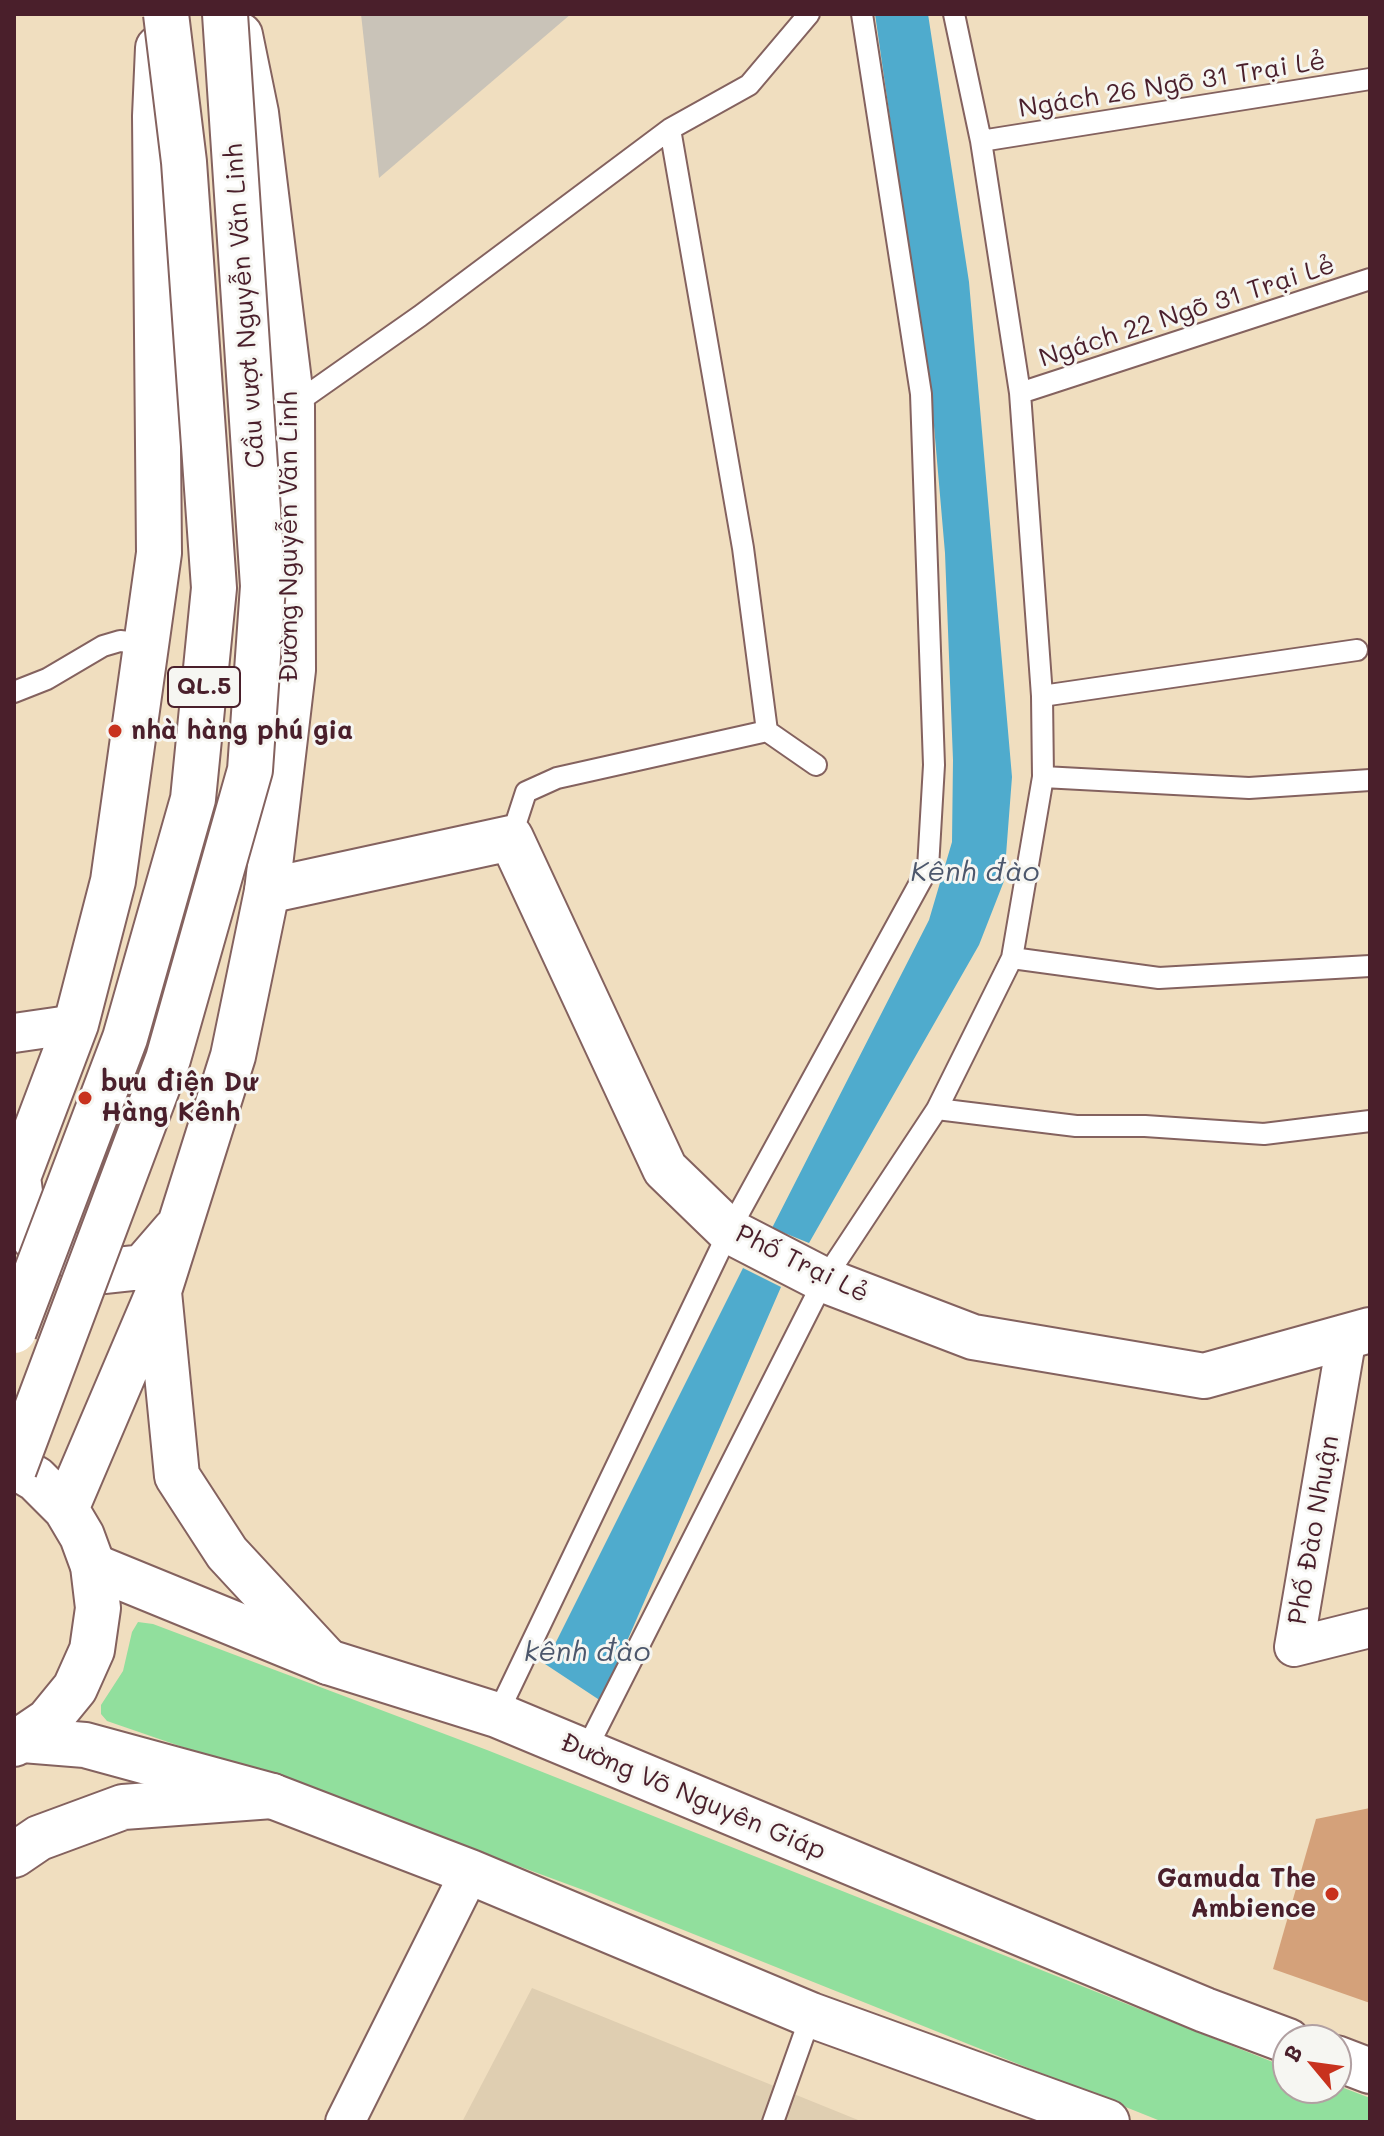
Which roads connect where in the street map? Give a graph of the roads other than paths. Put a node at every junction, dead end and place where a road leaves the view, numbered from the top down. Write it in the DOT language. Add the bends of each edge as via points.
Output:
graph roads {
  1 [pos="163,14"];
  2 [pos="225,14"];
  3 [pos="235,14"];
  4 [pos="809,14"];
  5 [pos="862,14"];
  6 [pos="954,14"];
  7 [pos="1370,79"];
  8 [pos="670,129"];
  9 [pos="981,141"];
  10 [pos="1370,279"];
  11 [pos="1020,393"];
  12 [pos="292,406"];
  13 [pos="147,644"];
  14 [pos="1357,650"];
  15 [pos="14,692"];
  16 [pos="1042,696"];
  17 [pos="767,731"];
  18 [pos="816,765"];
  19 [pos="1043,777"];
  20 [pos="1370,780"];
  21 [pos="511,838"];
  22 [pos="267,891"];
  23 [pos="1012,958"];
  24 [pos="1370,966"];
  25 [pos="76,1024"];
  26 [pos="14,1033"];
  27 [pos="937,1109"];
  28 [pos="1370,1121"];
  29 [pos="16,1183"];
  30 [pos="178,1226"];
  31 [pos="729,1231"];
  32 [pos="824,1280"];
  33 [pos="159,1291"];
  34 [pos="14,1331"];
  35 [pos="1359,1333"];
  36 [pos="14,1468"];
  37 [pos="66,1509"];
  38 [pos="93,1566"];
  39 [pos="1370,1628"];
  40 [pos="328,1662"];
  41 [pos="497,1715"];
  42 [pos="18,1742"];
  43 [pos="585,1752"];
  44 [pos="272,1796"];
  45 [pos="14,1855"];
  46 [pos="470,1872"];
  47 [pos="811,2015"];
  48 [pos="1272,2035"];
  49 [pos="345,2122"];
  50 [pos="773,2122"];
  51 [pos="1107,2122"];
  1 -- 13 [label="main road, QL.5" via="155,116 159,553"];
  1 -- 34 [label="main road, Cầu vượt Nguyễn Văn Linh / QL.5, bridge" via="184,162 214,588 193,799 125,1038"];
  2 -- 36 [label="main road, Cầu vượt Nguyễn Văn Linh / QL.5, bridge" via="263,586 250,770 168,1059"];
  3 -- 12 [label="main road, Đường Nguyễn Văn Linh" via="256,113"];
  4 -- 8 [label="lane" via="749,85"];
  5 -- 31 [label="lane" via="921,394 934,765 928,868"];
  6 -- 9 [label="lane"];
  7 -- 9 [label="lane, Ngách 26 Ngõ 31 Trại Lẻ"];
  8 -- 12 [label="lane"];
  8 -- 17 [label="lane" via="741,533"];
  9 -- 11 [label="lane"];
  10 -- 11 [label="lane, Ngách 22 Ngõ 31 Trại Lẻ"];
  11 -- 16 [label="lane"];
  12 -- 22 [label="main road, Đường Nguyễn Văn Linh" via="293,670"];
  13 -- 15 [label="lane" via="120,641 103,646"];
  13 -- 25 [label="main road, QL.5" via="113,881"];
  14 -- 16 [label="lane"];
  16 -- 19 [label="lane"];
  17 -- 18 [label="lane"];
  17 -- 21 [label="lane" via="557,778 526,792"];
  19 -- 20 [label="lane" via="1249,788"];
  19 -- 23 [label="lane"];
  21 -- 22 [label="main road"];
  21 -- 31 [label="main road, Phố Trại Lẻ" via="665,1169"];
  22 -- 30 [label="main road, Đường Nguyễn Văn Linh" via="233,1056"];
  23 -- 24 [label="lane" via="1159,978"];
  23 -- 27 [label="lane"];
  25 -- 26 [label="street"];
  25 -- 29 [label="main road, QL.5"];
  27 -- 28 [label="lane" via="1076,1126 1264,1134"];
  27 -- 32 [label="lane"];
  29 -- 30 [label="main road" via="24,1222 34,1238 106,1271 143,1267"];
  30 -- 33 [label="main road, Đường Nguyễn Văn Linh"];
  31 -- 32 [label="main road, Phố Trại Lẻ"];
  31 -- 41 [label="lane"];
  32 -- 35 [label="main road, Phố Trại Lẻ" via="973,1337 1204,1376"];
  32 -- 43 [label="lane"];
  33 -- 37 [label="main road, Đường Nguyễn Văn Linh"];
  33 -- 40 [label="main road" via="177,1476 227,1553"];
  35 -- 39 [label="street, Phố Đào Nhuận" via="1294,1647"];
  36 -- 37 [label="main road" via="36,1479"];
  37 -- 38 [label="main road"];
  38 -- 40 [label="main road, Đường Võ Nguyên Giáp"];
  38 -- 42 [label="main road" via="98,1608 92,1650 75,1688 48,1721"];
  40 -- 41 [label="main road, Đường Võ Nguyên Giáp"];
  41 -- 43 [label="main road, Đường Võ Nguyên Giáp"];
  42 -- 44 [label="main road" via="85,1745"];
  43 -- 48 [label="main road, Đường Võ Nguyên Giáp"];
  44 -- 45 [label="main road" via="123,1807 39,1838"];
  44 -- 46 [label="main road"];
  46 -- 47 [label="main road"];
  46 -- 49 [label="street"];
  47 -- 50 [label="lane"];
  47 -- 51 [label="main road"];
}
